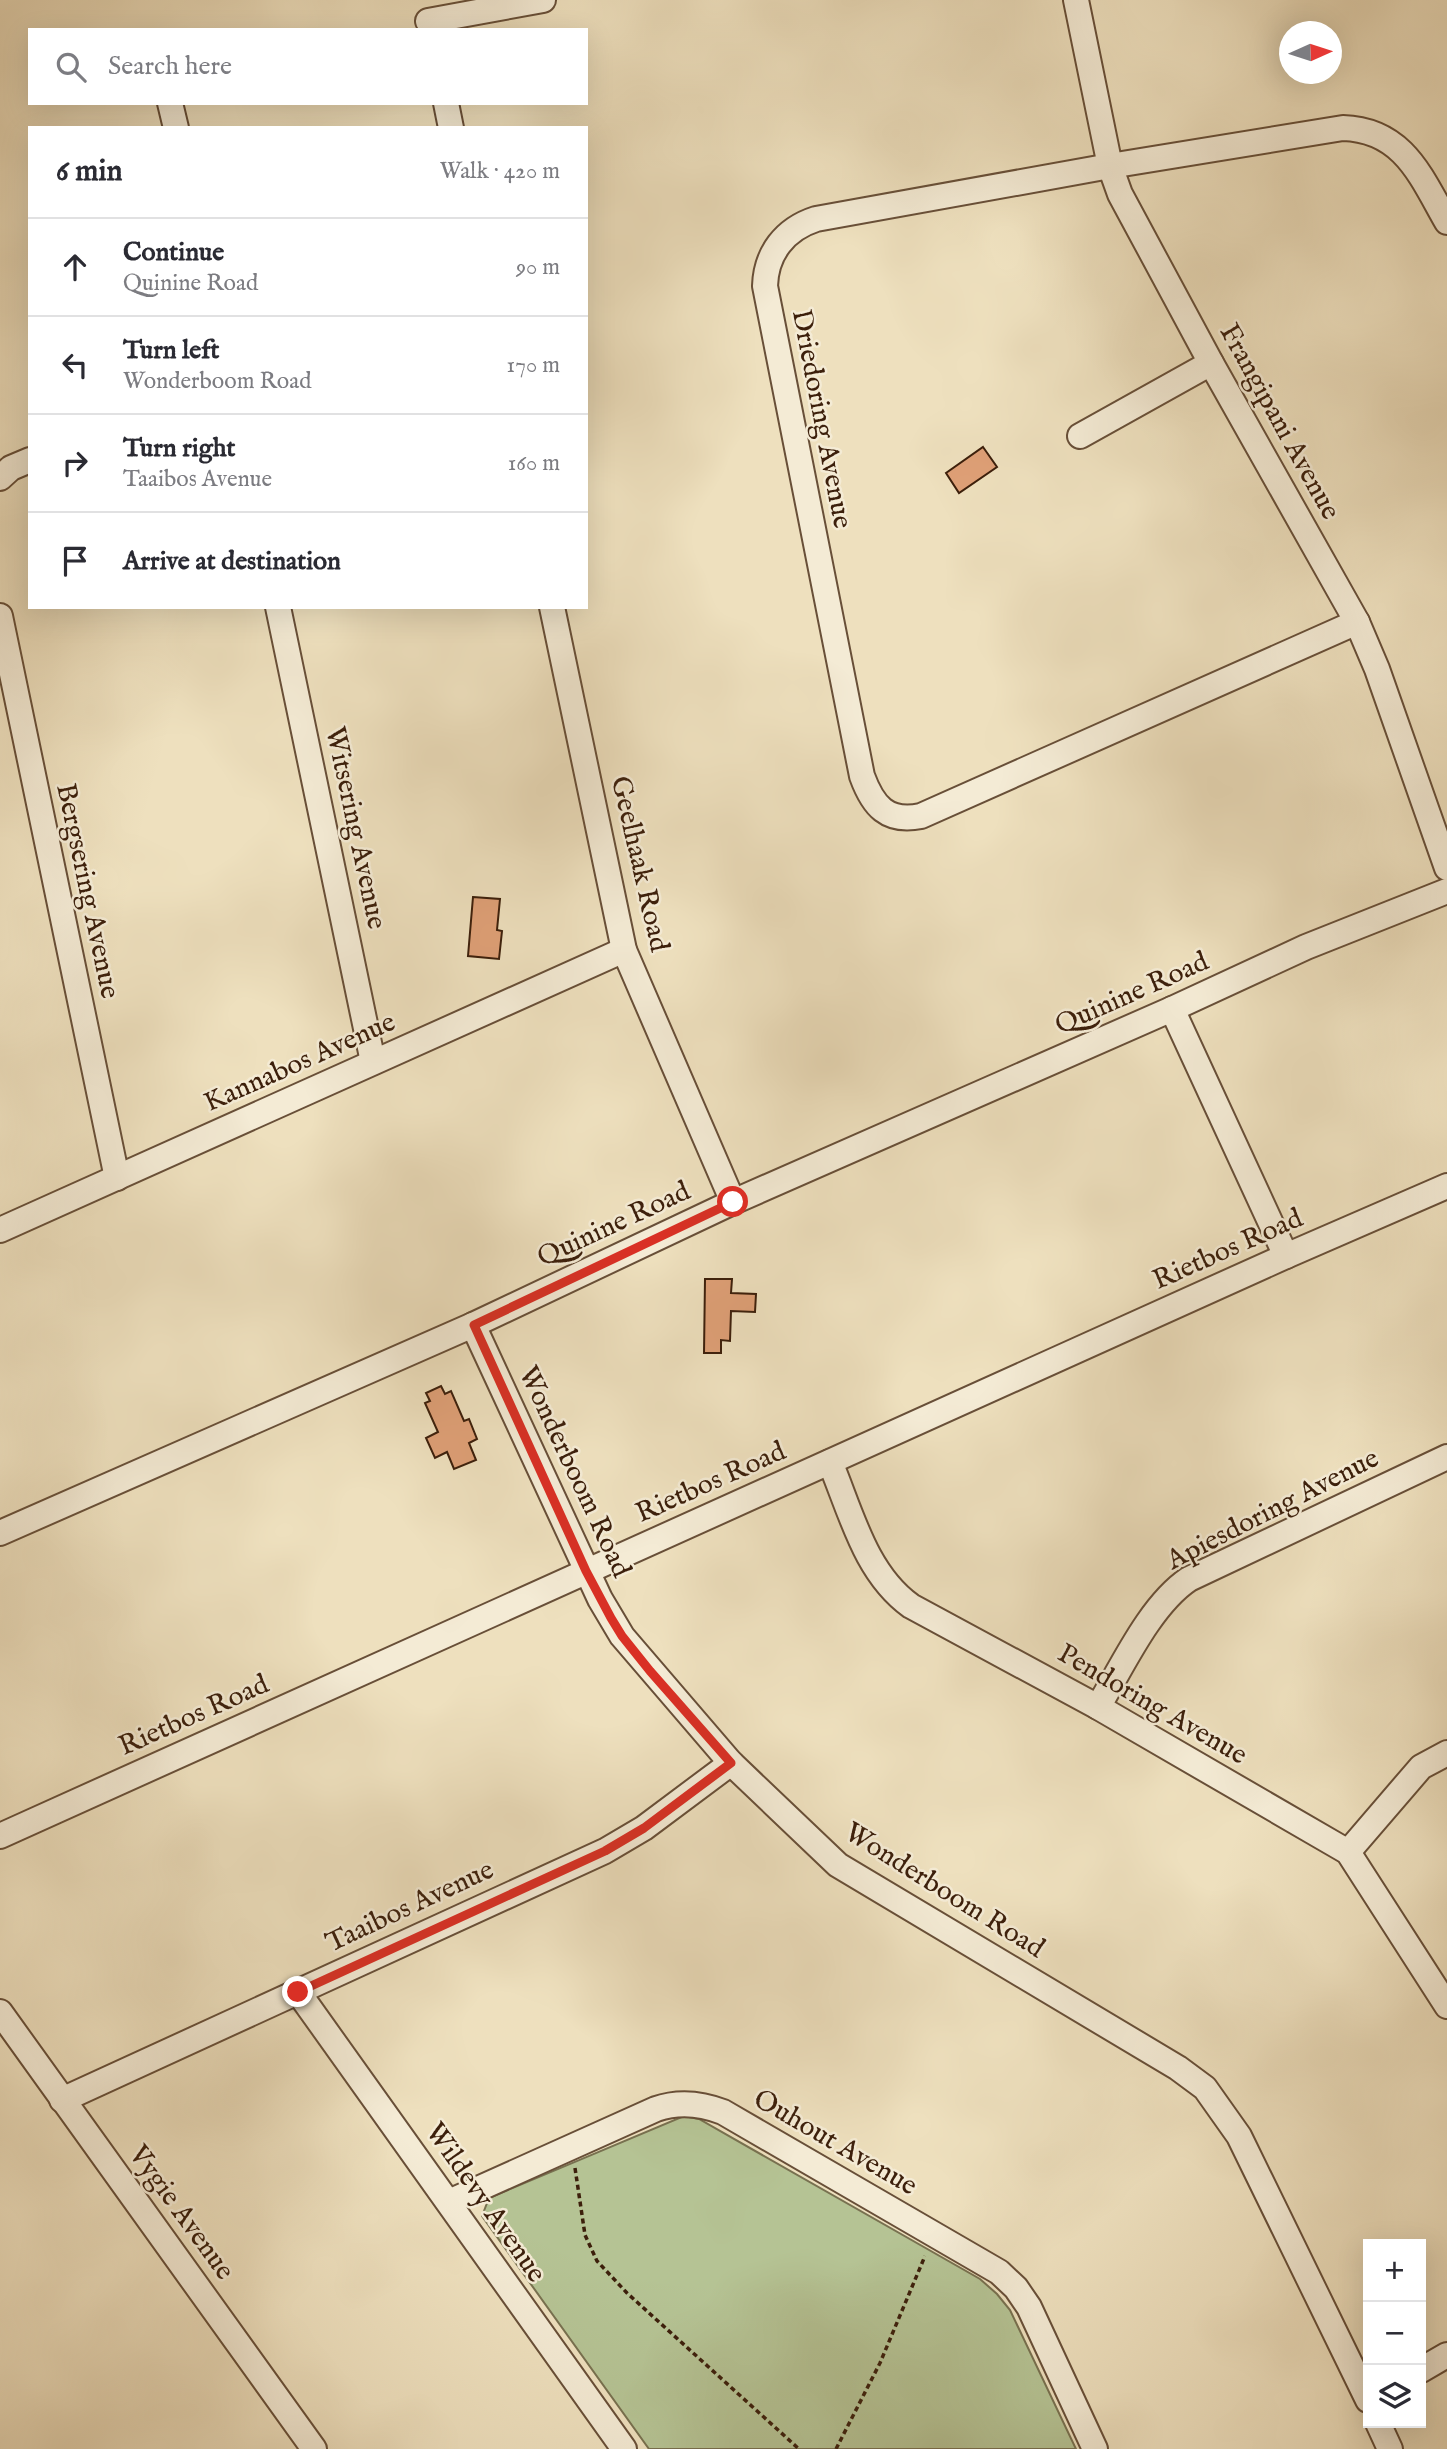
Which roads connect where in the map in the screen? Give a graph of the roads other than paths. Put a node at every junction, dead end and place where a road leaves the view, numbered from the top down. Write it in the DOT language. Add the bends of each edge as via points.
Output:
graph roads {
  1 [pos="543,0"];
  2 [pos="1076,0"];
  3 [pos="428,17"];
  4 [pos="170,105"];
  5 [pos="446,105"];
  6 [pos="176,126"];
  7 [pos="451,126"];
  8 [pos="1110,166"];
  9 [pos="1447,222"];
  10 [pos="1212,363"];
  11 [pos="1080,436"];
  12 [pos="28,461"];
  13 [pos="0,478"];
  14 [pos="278,609"];
  15 [pos="552,609"];
  16 [pos="0,616"];
  17 [pos="1357,622"];
  18 [pos="1447,868"];
  19 [pos="1447,891"];
  20 [pos="624,950"];
  21 [pos="1172,1009"];
  22 [pos="373,1062"];
  23 [pos="117,1178"];
  24 [pos="1447,1186"];
  25 [pos="733,1202"];
  26 [pos="0,1230"];
  27 [pos="1286,1256"];
  28 [pos="474,1325"];
  29 [pos="1447,1457"];
  30 [pos="830,1462"];
  31 [pos="0,1533"];
  32 [pos="586,1571"];
  33 [pos="1098,1707"];
  34 [pos="1447,1753"];
  35 [pos="731,1763"];
  36 [pos="0,1836"];
  37 [pos="1349,1852"];
  38 [pos="298,1992"];
  39 [pos="1447,2006"];
  40 [pos="0,2012"];
  41 [pos="62,2100"];
  42 [pos="449,2202"];
  43 [pos="1447,2355"];
  44 [pos="1426,2367"];
  45 [pos="1363,2389"];
  46 [pos="1380,2428"];
  47 [pos="314,2449"];
  48 [pos="624,2449"];
  49 [pos="1095,2449"];
  50 [pos="1390,2449"];
  1 -- 3 [label="street"];
  2 -- 8 [label="street, Frangipani Avenue"];
  4 -- 6 [label="street"];
  5 -- 7 [label="street"];
  8 -- 9 [label="street, Driedoring Avenue" via="1363,128 1401,149"];
  8 -- 10 [label="street, Frangipani Avenue" via="1120,194"];
  8 -- 17 [label="street, Driedoring Avenue" via="816,219 783,238 768,264 767,300 862,776 870,797 889,814 921,816"];
  10 -- 11 [label="street"];
  10 -- 17 [label="street, Frangipani Avenue"];
  12 -- 13 [label="street"];
  14 -- 22 [label="street, Witsering Avenue"];
  15 -- 20 [label="street, Geelhaak Road"];
  16 -- 23 [label="street, Bergsering Avenue"];
  17 -- 18 [label="street, Frangipani Avenue"];
  19 -- 21 [label="street, Quinine Road" via="1306,947"];
  20 -- 22 [label="street, Kannabos Avenue"];
  20 -- 25 [label="street, Geelhaak Road"];
  21 -- 25 [label="street, Quinine Road"];
  21 -- 27 [label="street"];
  22 -- 23 [label="street, Kannabos Avenue"];
  23 -- 26 [label="street, Kannabos Avenue"];
  24 -- 27 [label="street, Rietbos Road"];
  25 -- 28 [label="street, Quinine Road"];
  27 -- 30 [label="street, Rietbos Road"];
  28 -- 31 [label="street, Quinine Road"];
  28 -- 32 [label="street, Wonderboom Road"];
  29 -- 33 [label="street, Apiesdoring Avenue" via="1175,1588"];
  30 -- 32 [label="street, Rietbos Road"];
  30 -- 33 [label="street, Pendoring Avenue" via="871,1562 897,1596"];
  32 -- 35 [label="street, Wonderboom Road" via="622,1636"];
  32 -- 36 [label="street, Rietbos Road"];
  33 -- 37 [label="street, Pendoring Avenue"];
  34 -- 37 [label="street" via="1420,1767"];
  35 -- 38 [label="street, Taaibos Avenue" via="605,1851"];
  35 -- 45 [label="street, Wonderboom Road" via="838,1866 1178,2067 1205,2088 1239,2136"];
  37 -- 39 [label="street, Pendoring Avenue"];
  38 -- 41 [label="street, Taaibos Avenue"];
  38 -- 42 [label="street, Wildevy Avenue"];
  40 -- 41 [label="street, Vygie Avenue"];
  41 -- 47 [label="street, Vygie Avenue"];
  42 -- 48 [label="street, Wildevy Avenue"];
  42 -- 49 [label="street, Ouhout Avenue" via="666,2106 708,2106 999,2272 1023,2297"];
  43 -- 44 [label="street"];
  46 -- 50 [label="street"];
}
